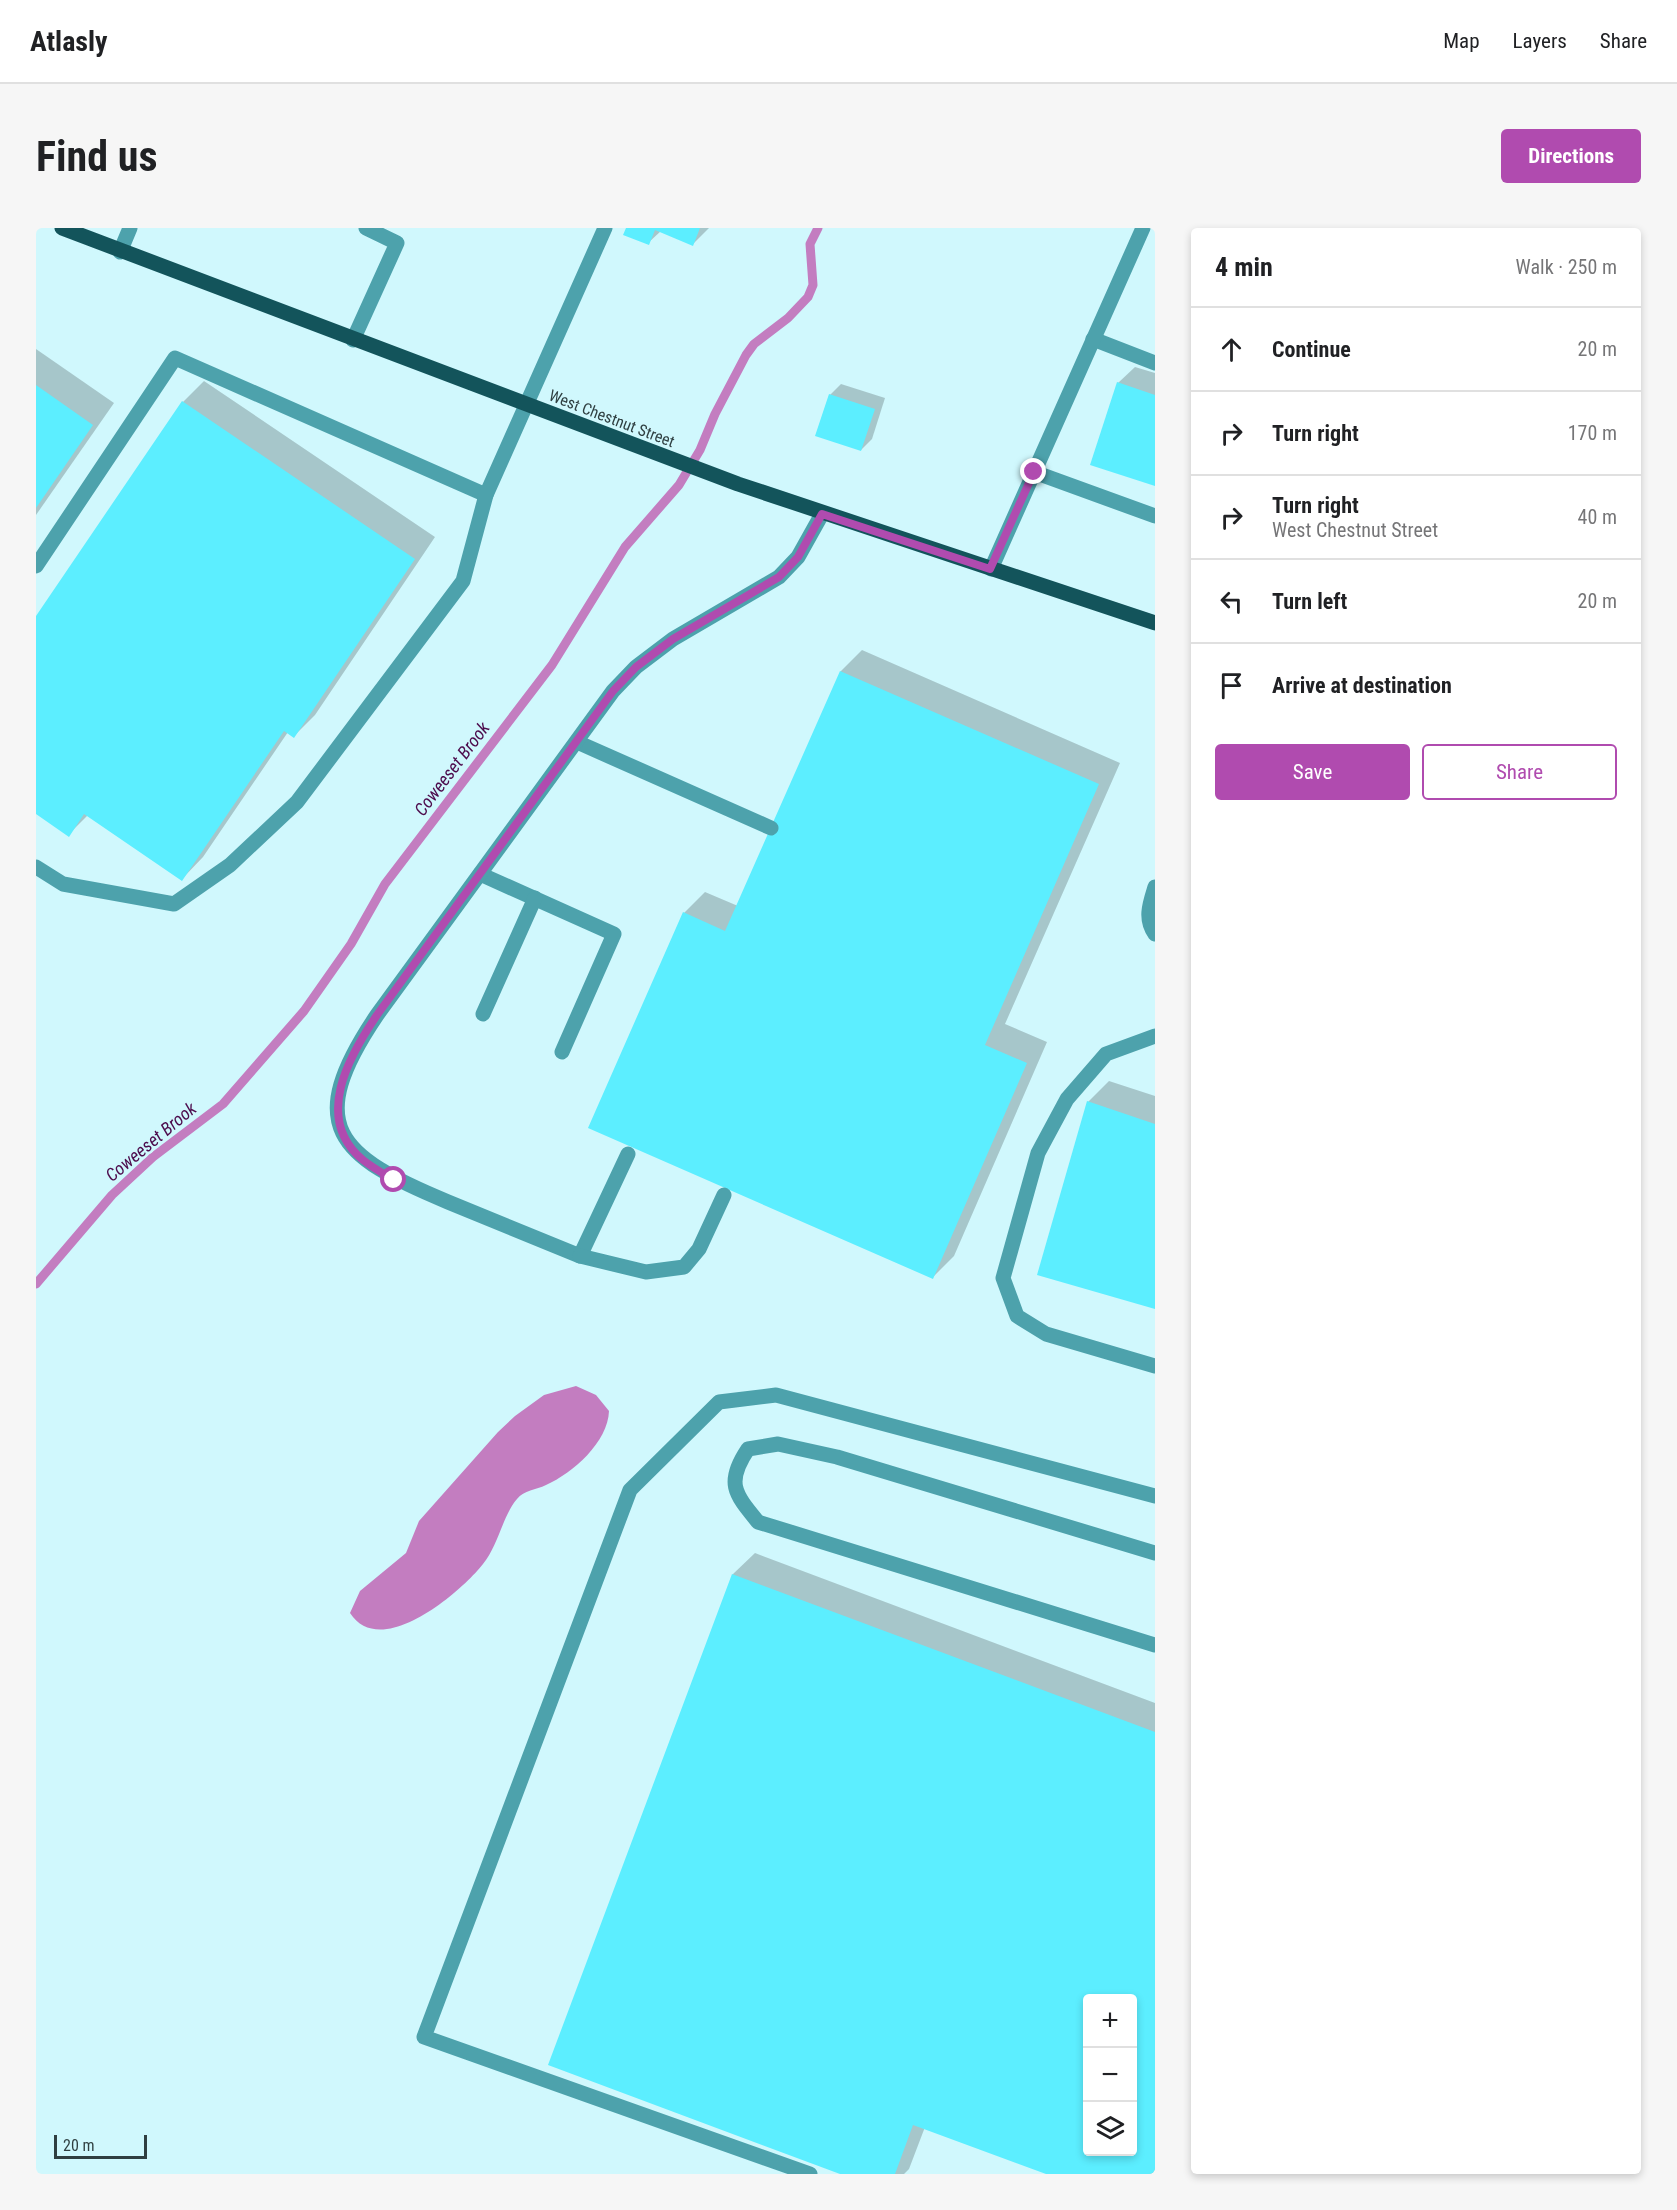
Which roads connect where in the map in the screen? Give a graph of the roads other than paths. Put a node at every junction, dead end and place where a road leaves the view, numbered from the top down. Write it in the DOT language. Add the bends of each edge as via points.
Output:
graph roads {
  1 [pos="62,228"];
  2 [pos="130,228"];
  3 [pos="366,228"];
  4 [pos="605,228"];
  5 [pos="1143,228"];
  6 [pos="120,252"];
  7 [pos="1093,339"];
  8 [pos="353,340"];
  9 [pos="1155,363"];
  10 [pos="528,405"];
  11 [pos="1034,472"];
  12 [pos="486,495"];
  13 [pos="822,514"];
  14 [pos="1155,516"];
  15 [pos="36,566"];
  16 [pos="990,569"];
  17 [pos="1155,623"];
  18 [pos="577,742"];
  19 [pos="771,828"];
  20 [pos="36,867"];
  21 [pos="480,874"];
  22 [pos="1155,887"];
  23 [pos="535,898"];
  24 [pos="1155,934"];
  25 [pos="483,1014"];
  26 [pos="1155,1035"];
  27 [pos="562,1052"];
  28 [pos="628,1154"];
  29 [pos="724,1195"];
  30 [pos="580,1256"];
  31 [pos="1155,1366"];
  32 [pos="1155,1496"];
  33 [pos="1155,1553"];
  34 [pos="1155,1645"];
  35 [pos="810,2174"];
  1 -- 6 [label="main road, West Chestnut Street"];
  2 -- 6 [label="lane"];
  3 -- 8 [label="lane" via="397,243"];
  4 -- 10 [label="lane"];
  5 -- 7 [label="lane"];
  6 -- 8 [label="main road, West Chestnut Street"];
  7 -- 9 [label="lane"];
  7 -- 11 [label="lane"];
  8 -- 10 [label="main road, West Chestnut Street"];
  10 -- 12 [label="lane"];
  10 -- 13 [label="main road, West Chestnut Street"];
  11 -- 14 [label="lane"];
  11 -- 16 [label="lane"];
  12 -- 15 [label="lane" via="176,358"];
  12 -- 20 [label="lane" via="463,581 297,802 230,865 174,904 63,884"];
  13 -- 16 [label="main road, West Chestnut Street"];
  13 -- 18 [label="lane" via="789,568 764,587 673,639 636,667 603,703"];
  16 -- 17 [label="main road, West Chestnut Street"];
  18 -- 19 [label="lane"];
  18 -- 21 [label="lane"];
  21 -- 23 [label="lane"];
  21 -- 30 [label="lane" via="361,1039 343,1074 339,1120 350,1147 362,1160 394,1180"];
  22 -- 24 [label="lane" via="1149,912"];
  23 -- 25 [label="lane"];
  23 -- 27 [label="lane" via="614,934"];
  26 -- 31 [label="lane" via="1106,1054 1067,1099 1038,1153 1002,1278 1017,1316 1046,1334"];
  28 -- 30 [label="lane"];
  29 -- 30 [label="lane" via="699,1249 684,1267 646,1272"];
  32 -- 35 [label="lane" via="776,1395 719,1402 630,1490 424,2037"];
  33 -- 34 [label="lane" via="837,1457 778,1444 748,1449 736,1467 736,1495 758,1522"];
}
